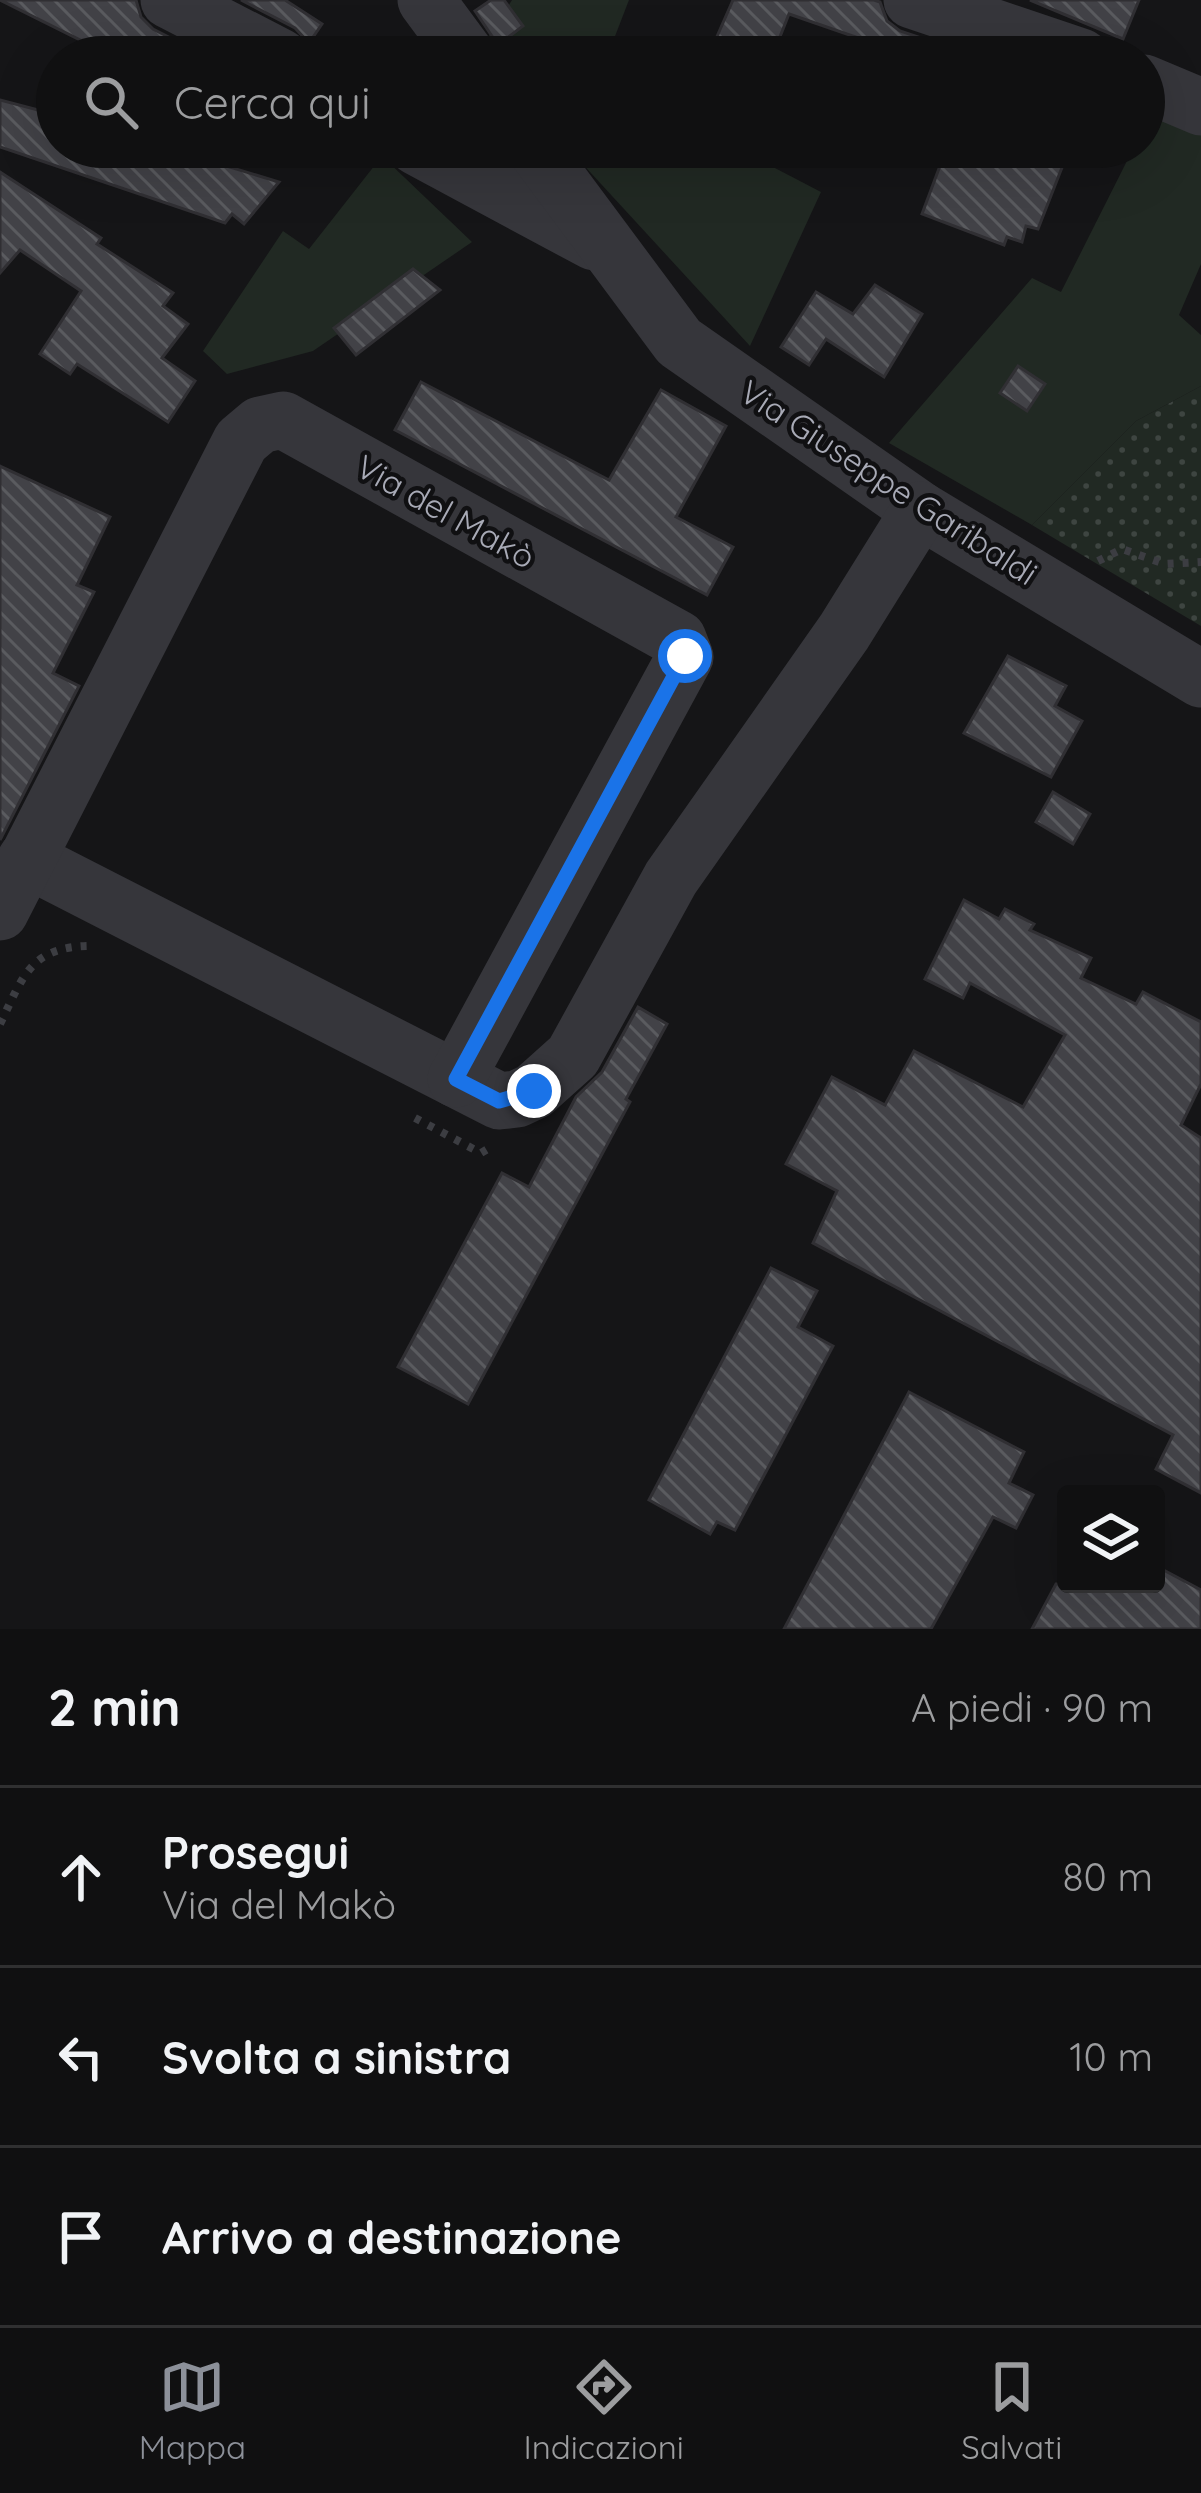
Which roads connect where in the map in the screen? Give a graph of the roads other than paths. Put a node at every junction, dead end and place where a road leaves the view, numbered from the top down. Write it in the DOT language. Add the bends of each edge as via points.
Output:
graph roads {
  1 [pos="169,0"];
  2 [pos="426,0"];
  3 [pos="913,0"];
  4 [pos="239,36"];
  5 [pos="453,36"];
  6 [pos="1019,36"];
  7 [pos="1165,91"];
  8 [pos="1201,106"];
  9 [pos="457,168"];
  10 [pos="549,168"];
  11 [pos="609,249"];
  12 [pos="920,510"];
  13 [pos="1201,680"];
  14 [pos="26,860"];
  15 [pos="0,912"];
  16 [pos="456,1079"];
  1 -- 4 [label="street"];
  2 -- 5 [label="street"];
  3 -- 6 [label="street"];
  7 -- 8 [label="street"];
  9 -- 11 [label="street, Via Giuseppe Garibaldi"];
  10 -- 11 [label="street, Via Giuseppe Garibaldi"];
  11 -- 12 [label="street, Via Giuseppe Garibaldi" via="680,342"];
  12 -- 13 [label="street, Via Giuseppe Garibaldi"];
  12 -- 16 [label="street" via="670,878 573,1056 517,1099 499,1101"];
  14 -- 15 [label="street, Via del Makò"];
  14 -- 16 [label="street"];
  14 -- 16 [label="street, Via del Makò" via="241,441 283,420 678,639 685,656"];
}
